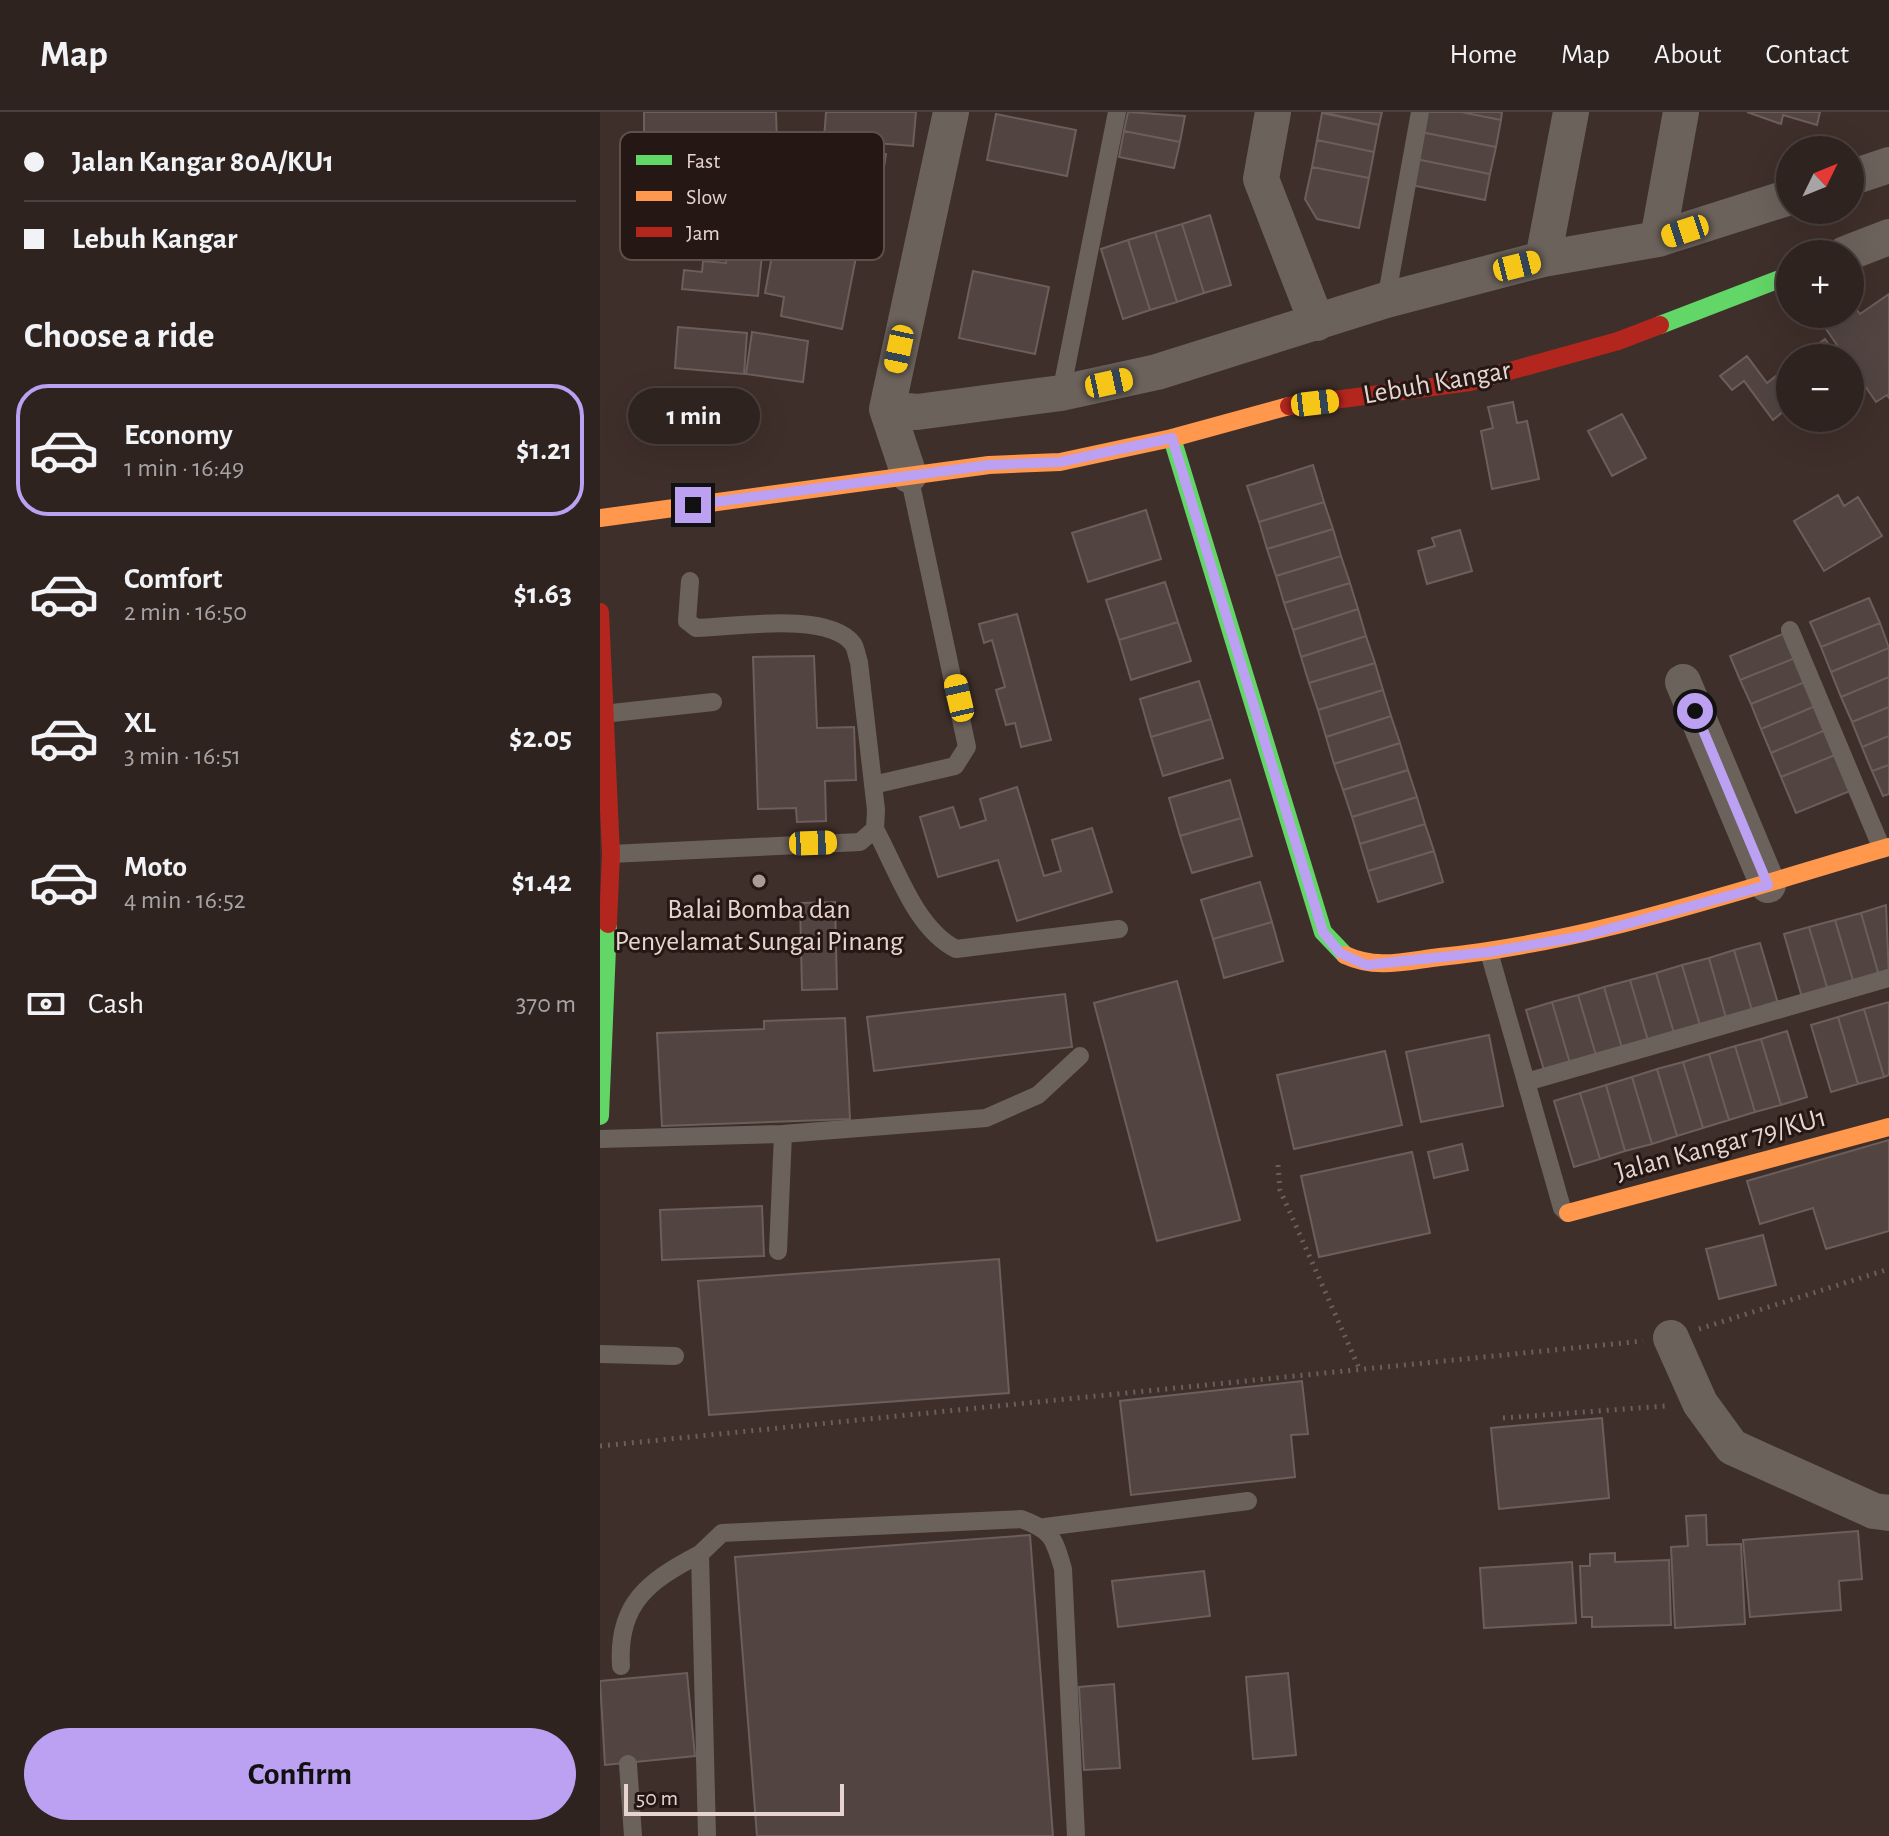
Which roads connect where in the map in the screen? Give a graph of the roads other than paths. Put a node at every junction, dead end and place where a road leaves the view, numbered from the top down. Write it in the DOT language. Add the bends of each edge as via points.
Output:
graph roads {
  1 [pos="951,112"];
  2 [pos="1117,112"];
  3 [pos="1273,112"];
  4 [pos="1420,112"];
  5 [pos="1571,112"];
  6 [pos="1681,112"];
  7 [pos="1889,165"];
  8 [pos="1864,173"];
  9 [pos="1776,201"];
  10 [pos="1889,237"];
  11 [pos="1658,239"];
  12 [pos="1864,247"];
  13 [pos="1543,259"];
  14 [pos="1776,280"];
  15 [pos="1386,300"];
  16 [pos="1317,323"];
  17 [pos="1061,393"];
  18 [pos="887,409"];
  19 [pos="1172,438"];
  20 [pos="909,475"];
  21 [pos="600,518"];
  22 [pos="690,581"];
  23 [pos="600,612"];
  24 [pos="1790,630"];
  25 [pos="1683,682"];
  26 [pos="713,702"];
  27 [pos="604,714"];
  28 [pos="873,785"];
  29 [pos="875,829"];
  30 [pos="1885,848"];
  31 [pos="611,854"];
  32 [pos="1768,885"];
  33 [pos="1119,929"];
  34 [pos="1489,952"];
  35 [pos="1889,978"];
  36 [pos="1080,1056"];
  37 [pos="1526,1082"];
  38 [pos="600,1116"];
  39 [pos="1889,1127"];
  40 [pos="783,1134"];
  41 [pos="600,1139"];
  42 [pos="1568,1213"];
  43 [pos="778,1251"];
  44 [pos="1671,1338"];
  45 [pos="600,1354"];
  46 [pos="675,1356"];
  47 [pos="1248,1501"];
  48 [pos="1889,1513"];
  49 [pos="1045,1527"];
  50 [pos="700,1554"];
  51 [pos="621,1666"];
  52 [pos="628,1764"];
  53 [pos="633,1836"];
  54 [pos="707,1836"];
  55 [pos="1076,1836"];
  1 -- 18 [label="street"];
  2 -- 17 [label="lane"];
  3 -- 16 [label="street" via="1261,179"];
  4 -- 15 [label="lane"];
  5 -- 13 [label="street"];
  6 -- 11 [label="street"];
  7 -- 8 [label="street"];
  9 -- 11 [label="street"];
  10 -- 12 [label="street"];
  11 -- 13 [label="street"];
  13 -- 15 [label="street"];
  14 -- 19 [label="main road, Lebuh Kangar" via="1618,341 1470,382 1284,407"];
  15 -- 16 [label="street"];
  16 -- 17 [label="street" via="1157,372"];
  17 -- 18 [label="street" via="917,412"];
  18 -- 20 [label="street"];
  19 -- 20 [label="main road, Lebuh Kangar" via="1060,462"];
  19 -- 34 [label="main road" via="1323,932 1340,953 1366,965"];
  20 -- 21 [label="main road, Lebuh Kangar"];
  20 -- 28 [label="lane" via="967,747 955,766"];
  22 -- 28 [label="lane" via="687,621 696,628 815,624 853,644"];
  23 -- 27 [label="main road"];
  24 -- 30 [label="lane"];
  25 -- 32 [label="street"];
  26 -- 27 [label="lane"];
  27 -- 31 [label="main road"];
  28 -- 29 [label="lane"];
  29 -- 31 [label="lane" via="860,842"];
  29 -- 33 [label="lane" via="923,923 956,949"];
  30 -- 32 [label="main road"];
  31 -- 38 [label="main road"];
  32 -- 34 [label="main road" via="1583,936"];
  34 -- 37 [label="lane"];
  35 -- 37 [label="lane"];
  36 -- 40 [label="lane" via="1038,1095 986,1118"];
  37 -- 42 [label="lane" via="1562,1208"];
  39 -- 42 [label="main road, Jalan Kangar 79/KU1"];
  40 -- 41 [label="lane"];
  40 -- 43 [label="lane"];
  44 -- 48 [label="street" via="1700,1403 1732,1447"];
  45 -- 46 [label="lane"];
  47 -- 49 [label="lane"];
  49 -- 50 [label="lane" via="1021,1519 722,1533"];
  49 -- 55 [label="lane" via="1063,1569"];
  50 -- 51 [label="lane" via="652,1583 630,1606 622,1624"];
  50 -- 54 [label="lane"];
  52 -- 53 [label="lane"];
}
